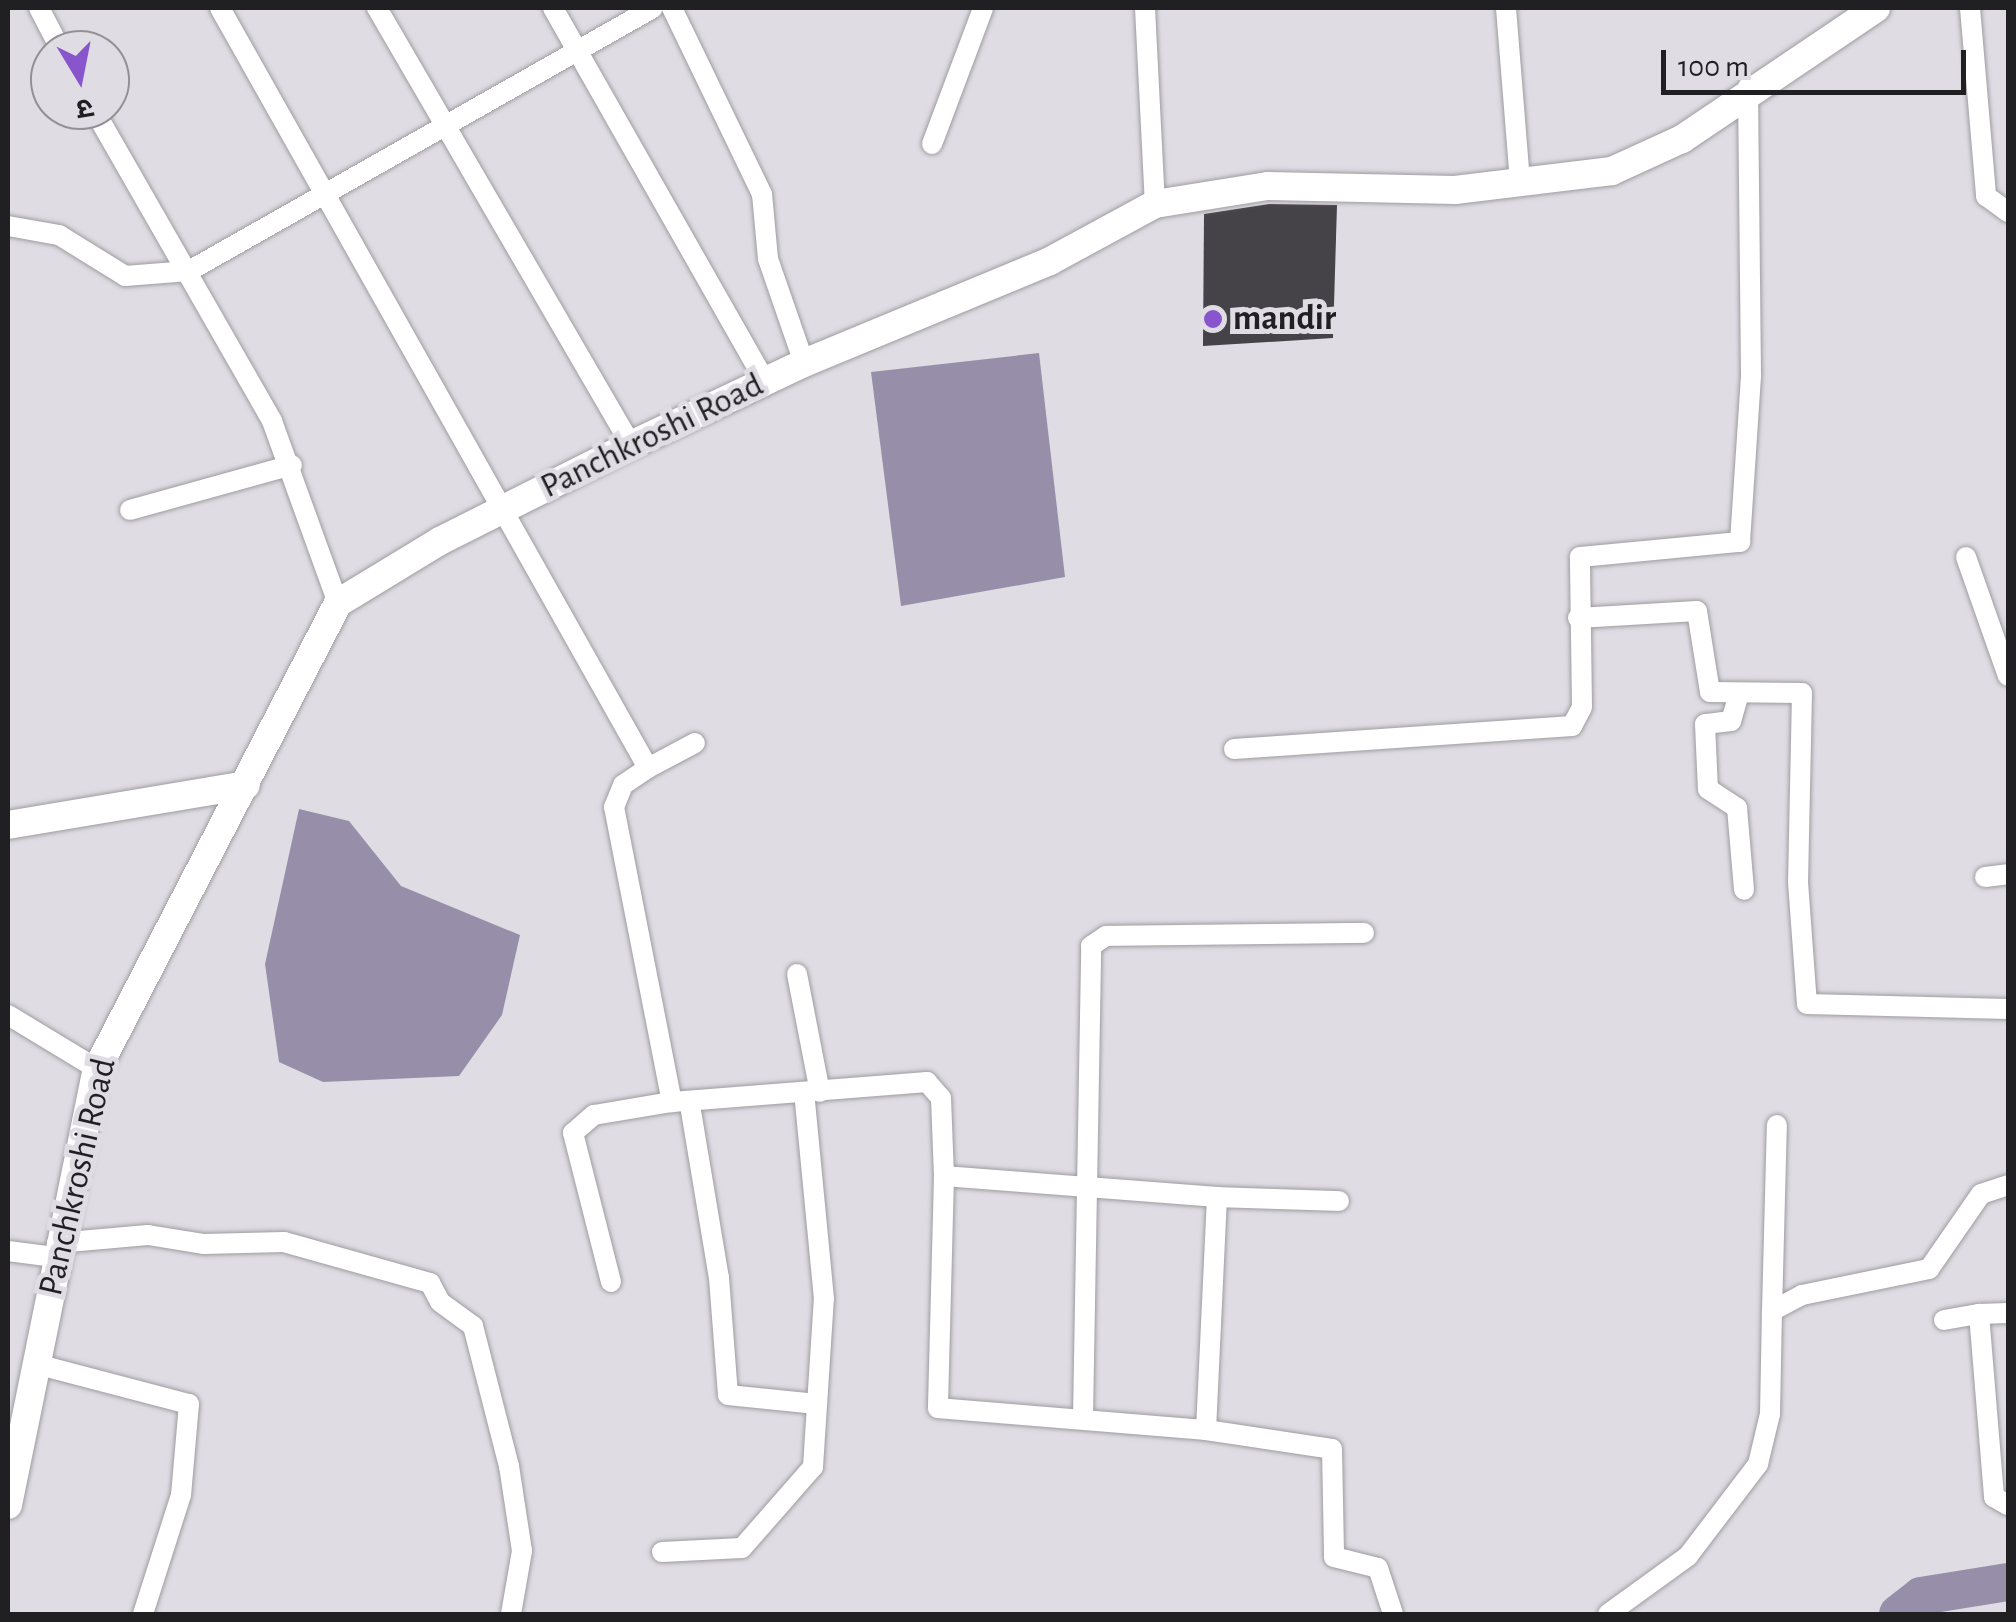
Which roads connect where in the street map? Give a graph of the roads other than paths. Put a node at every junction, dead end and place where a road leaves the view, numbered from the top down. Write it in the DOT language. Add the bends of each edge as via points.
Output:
graph roads {
  1 [pos="220,8"];
  2 [pos="376,8"];
  3 [pos="553,8"];
  4 [pos="653,8"];
  5 [pos="672,8"];
  6 [pos="982,8"];
  7 [pos="1144,8"];
  8 [pos="1506,8"];
  9 [pos="1876,8"];
  10 [pos="1970,8"];
  11 [pos="578,53"];
  12 [pos="1748,87"];
  13 [pos="448,126"];
  14 [pos="106,130"];
  15 [pos="932,144"];
  16 [pos="1520,183"];
  17 [pos="321,194"];
  18 [pos="1155,204"];
  19 [pos="2008,212"];
  20 [pos="8,226"];
  21 [pos="189,271"];
  22 [pos="804,363"];
  23 [pos="765,380"];
  24 [pos="631,445"];
  25 [pos="292,465"];
  26 [pos="130,510"];
  27 [pos="497,511"];
  28 [pos="1966,557"];
  29 [pos="338,603"];
  30 [pos="1578,618"];
  31 [pos="2008,676"];
  32 [pos="1738,697"];
  33 [pos="696,743"];
  34 [pos="1234,748"];
  35 [pos="648,768"];
  36 [pos="246,785"];
  37 [pos="8,825"];
  38 [pos="2008,874"];
  39 [pos="1986,877"];
  40 [pos="1744,890"];
  41 [pos="1364,933"];
  42 [pos="797,974"];
  43 [pos="2008,1009"];
  44 [pos="8,1015"];
  45 [pos="97,1069"];
  46 [pos="812,1092"];
  47 [pos="681,1104"];
  48 [pos="1777,1125"];
  49 [pos="944,1176"];
  50 [pos="1088,1184"];
  51 [pos="2008,1185"];
  52 [pos="1217,1197"];
  53 [pos="1339,1201"];
  54 [pos="56,1250"];
  55 [pos="8,1251"];
  56 [pos="612,1282"];
  57 [pos="1772,1312"];
  58 [pos="2008,1313"];
  59 [pos="1979,1314"];
  60 [pos="1944,1320"];
  61 [pos="36,1364"];
  62 [pos="17,1404"];
  63 [pos="817,1404"];
  64 [pos="1083,1418"];
  65 [pos="1206,1430"];
  66 [pos="8,1505"];
  67 [pos="2008,1505"];
  68 [pos="662,1552"];
  69 [pos="143,1614"];
  70 [pos="512,1614"];
  71 [pos="1393,1614"];
  72 [pos="1608,1614"];
  1 -- 17 [label="street"];
  2 -- 13 [label="street"];
  3 -- 11 [label="street"];
  4 -- 11 [label="street"];
  5 -- 22 [label="street" via="762,194 768,259"];
  6 -- 15 [label="street"];
  7 -- 18 [label="street"];
  8 -- 16 [label="street"];
  9 -- 12 [label="street, Panchkroshi Road"];
  10 -- 19 [label="street" via="1986,196"];
  11 -- 13 [label="street"];
  11 -- 23 [label="street"];
  12 -- 16 [label="street, Panchkroshi Road" via="1649,159"];
  12 -- 30 [label="street" via="1751,375 1740,542 1584,554 1577,561"];
  13 -- 17 [label="street"];
  13 -- 24 [label="street"];
  14 -- 21 [label="street"];
  16 -- 18 [label="street, Panchkroshi Road" via="1455,190 1268,186"];
  17 -- 21 [label="street"];
  17 -- 27 [label="street"];
  18 -- 22 [label="street, Panchkroshi Road" via="1050,261"];
  20 -- 21 [label="street" via="59,235 125,276"];
  21 -- 25 [label="street"];
  22 -- 23 [label="street, Panchkroshi Road"];
  23 -- 24 [label="street, Panchkroshi Road"];
  24 -- 27 [label="street, Panchkroshi Road"];
  25 -- 26 [label="street"];
  25 -- 29 [label="street"];
  27 -- 29 [label="street, Panchkroshi Road"];
  27 -- 35 [label="street"];
  28 -- 31 [label="street"];
  29 -- 36 [label="street, Panchkroshi Road" via="301,662"];
  30 -- 32 [label="street" via="1697,611 1710,692"];
  30 -- 34 [label="street" via="1582,707 1572,726"];
  32 -- 40 [label="street" via="1731,721 1704,724 1708,789 1737,808"];
  32 -- 43 [label="street" via="1802,693 1798,882 1807,1004"];
  33 -- 35 [label="street"];
  35 -- 47 [label="street" via="622,785 614,808"];
  36 -- 37 [label="street"];
  36 -- 45 [label="street, Panchkroshi Road"];
  38 -- 39 [label="street"];
  41 -- 50 [label="street" via="1106,936 1095,943"];
  42 -- 46 [label="street"];
  44 -- 45 [label="street"];
  45 -- 54 [label="street, Panchkroshi Road"];
  46 -- 47 [label="street"];
  46 -- 49 [label="street" via="937,1087"];
  46 -- 63 [label="street" via="824,1299"];
  47 -- 56 [label="street" via="594,1115 573,1133"];
  47 -- 63 [label="street" via="720,1278 728,1395"];
  48 -- 57 [label="street"];
  49 -- 50 [label="street"];
  49 -- 64 [label="street" via="938,1408"];
  50 -- 52 [label="street"];
  50 -- 64 [label="street"];
  51 -- 57 [label="street" via="1981,1194 1929,1269 1802,1295"];
  52 -- 53 [label="street"];
  52 -- 65 [label="street"];
  54 -- 55 [label="street"];
  54 -- 61 [label="street, Panchkroshi Road"];
  54 -- 70 [label="street" via="148,1235 204,1244 284,1242 430,1283 440,1302 473,1326 509,1466 522,1552"];
  57 -- 72 [label="street" via="1770,1414 1758,1464 1688,1556"];
  58 -- 59 [label="street"];
  59 -- 60 [label="street"];
  59 -- 67 [label="street" via="1994,1497"];
  61 -- 62 [label="street, Panchkroshi Road"];
  61 -- 69 [label="street" via="189,1404 178,1508"];
  62 -- 66 [label="street, Panchkroshi Road" via="22,1459"];
  63 -- 68 [label="street" via="813,1467 742,1548"];
  64 -- 65 [label="street"];
  65 -- 71 [label="street" via="1332,1449 1334,1557 1378,1568"];
}
